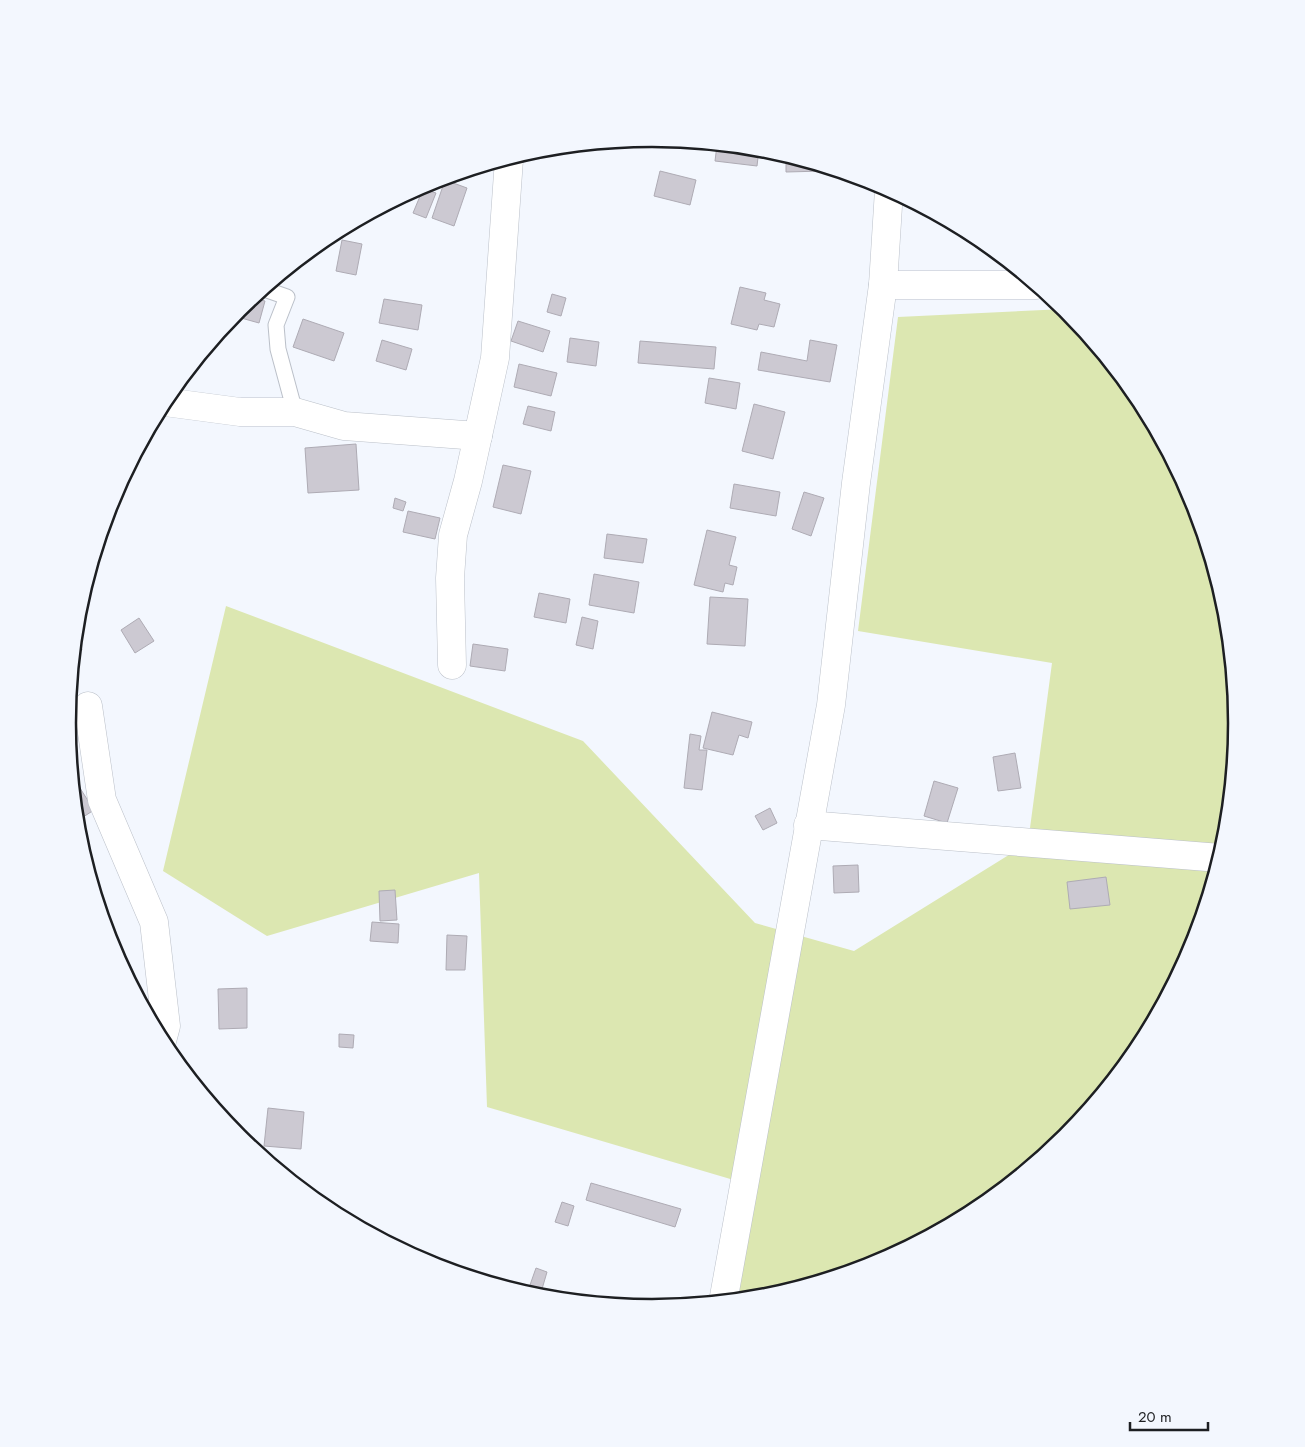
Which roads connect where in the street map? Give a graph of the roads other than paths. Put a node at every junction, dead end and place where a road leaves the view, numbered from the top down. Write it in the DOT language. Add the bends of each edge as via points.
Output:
graph roads {
  1 [pos="509,166"];
  2 [pos="888,198"];
  3 [pos="883,285"];
  4 [pos="1027,286"];
  5 [pos="271,292"];
  6 [pos="173,403"];
  7 [pos="296,412"];
  8 [pos="478,436"];
  9 [pos="452,665"];
  10 [pos="88,706"];
  11 [pos="808,825"];
  12 [pos="1213,857"];
  13 [pos="165,1031"];
  14 [pos="724,1295"];
  1 -- 8 [label="street" via="495,358"];
  2 -- 3 [label="street"];
  3 -- 4 [label="street"];
  3 -- 11 [label="street" via="831,705"];
  5 -- 7 [label="lane" via="286,297 276,325 278,349"];
  6 -- 7 [label="street" via="240,412"];
  7 -- 8 [label="street" via="344,426"];
  8 -- 9 [label="street" via="453,535 450,578"];
  10 -- 13 [label="street" via="102,800 154,922"];
  11 -- 12 [label="street"];
  11 -- 14 [label="street"];
}
